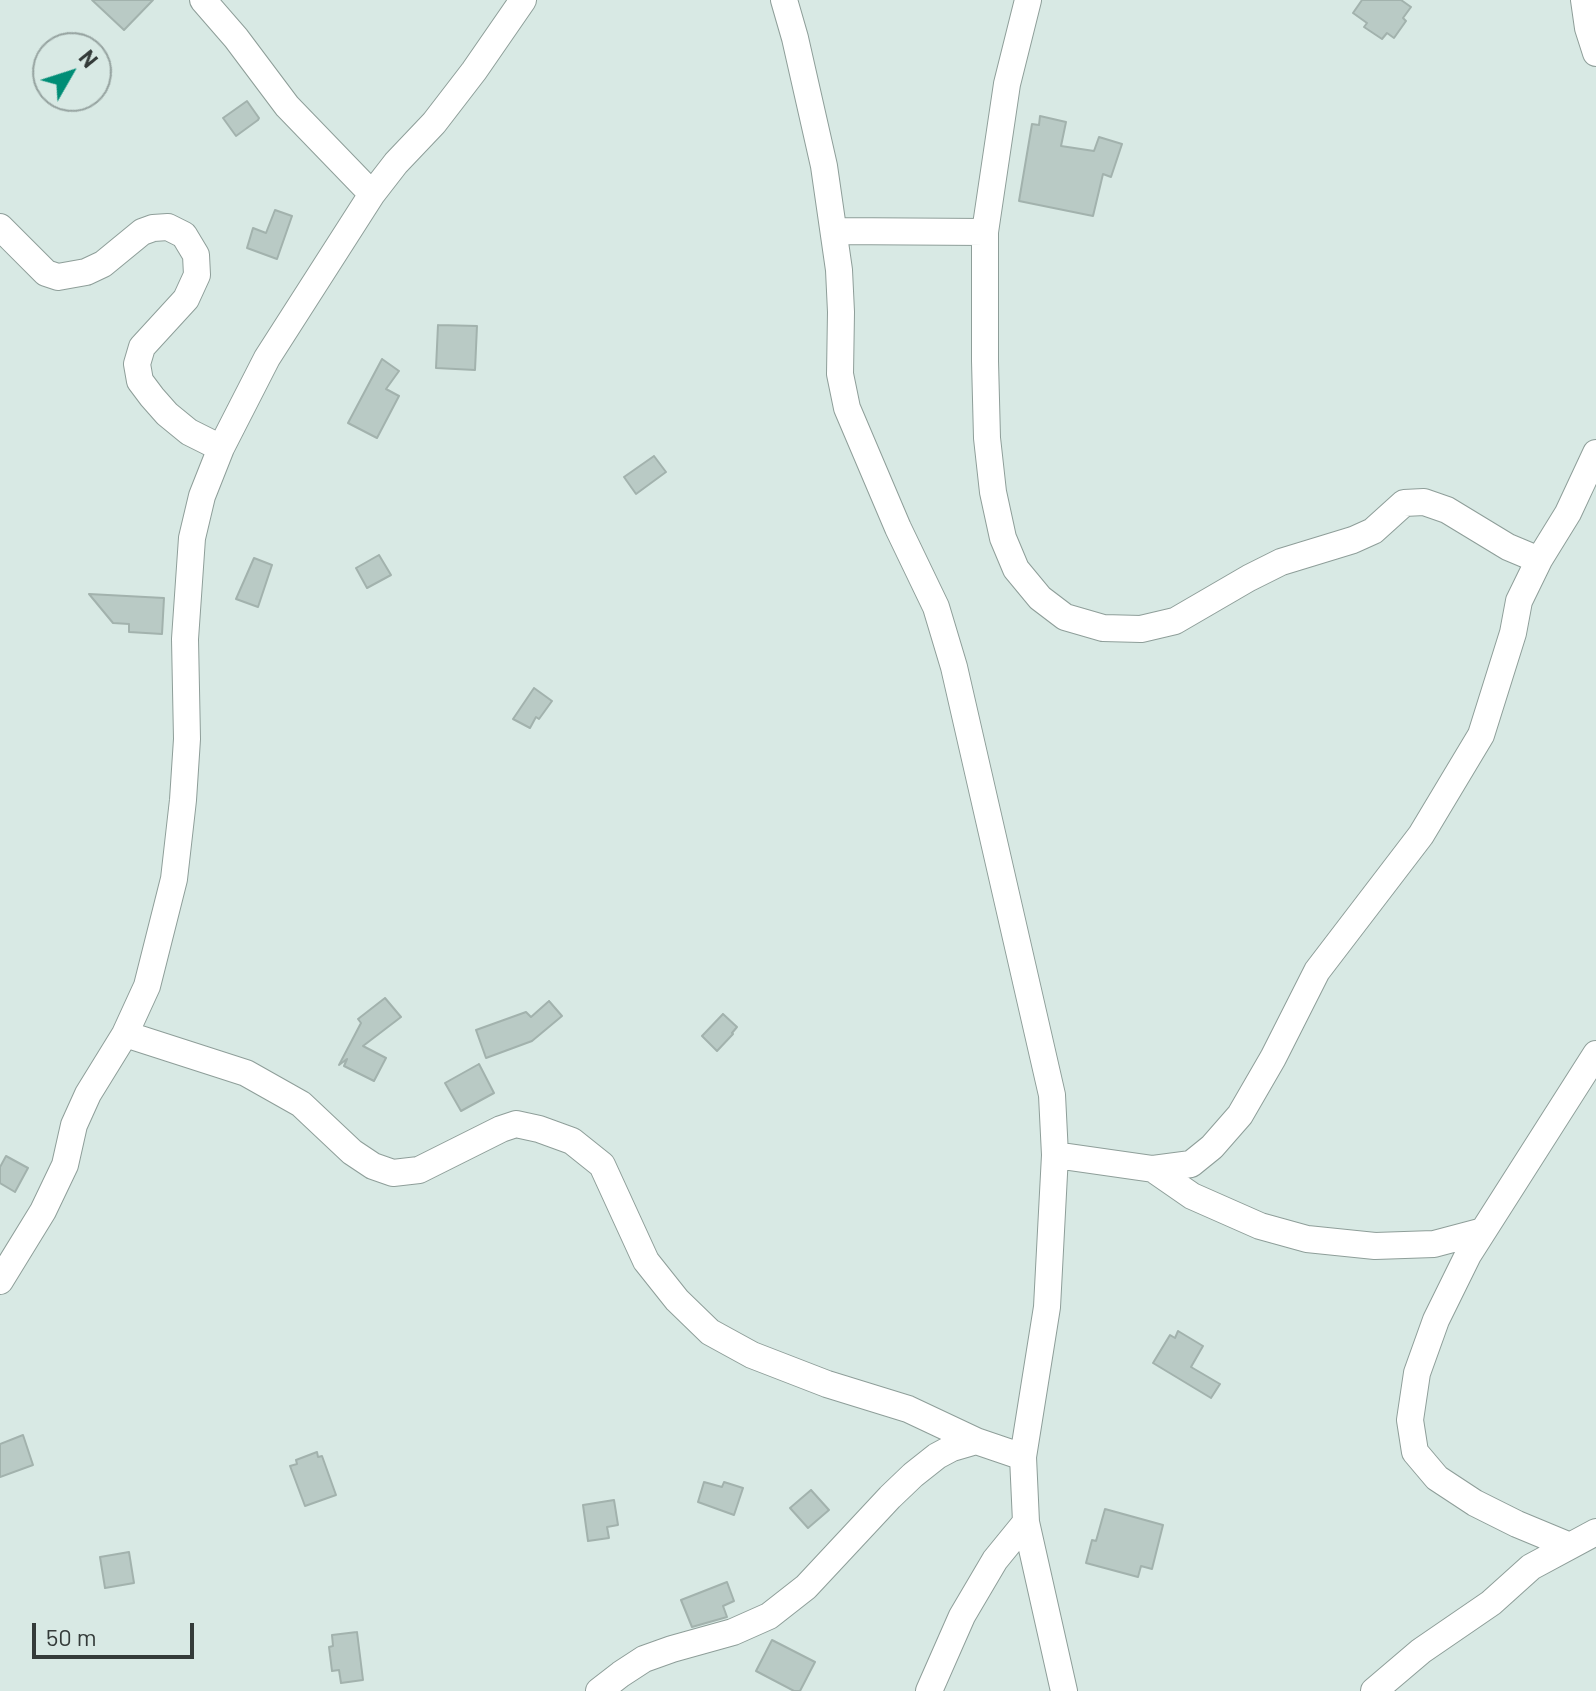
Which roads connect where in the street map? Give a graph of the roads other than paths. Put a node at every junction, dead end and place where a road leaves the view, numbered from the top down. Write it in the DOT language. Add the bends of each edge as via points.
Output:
graph roads {
  1 [pos="203,0"];
  2 [pos="523,0"];
  3 [pos="784,0"];
  4 [pos="1028,0"];
  5 [pos="1584,0"];
  6 [pos="1596,53"];
  7 [pos="372,194"];
  8 [pos="0,227"];
  9 [pos="834,231"];
  10 [pos="985,232"];
  11 [pos="221,448"];
  12 [pos="1596,453"];
  13 [pos="1539,560"];
  14 [pos="125,1034"];
  15 [pos="1596,1054"];
  16 [pos="1055,1155"];
  17 [pos="1153,1169"];
  18 [pos="1483,1231"];
  19 [pos="0,1281"];
  20 [pos="976,1441"];
  21 [pos="1023,1457"];
  22 [pos="1026,1522"];
  23 [pos="1596,1532"];
  24 [pos="1570,1546"];
  25 [pos="599,1691"];
  26 [pos="929,1691"];
  27 [pos="1064,1691"];
  28 [pos="1374,1691"];
  1 -- 7 [label="street" via="287,106"];
  2 -- 7 [label="street" via="434,123"];
  3 -- 9 [label="street"];
  4 -- 10 [label="street" via="1007,84"];
  5 -- 6 [label="street"];
  7 -- 11 [label="street" via="267,358"];
  8 -- 11 [label="street" via="46,273 58,277 103,264 153,228 168,227 184,235 196,255 197,275 186,299 142,347 137,364 140,381 167,414"];
  9 -- 10 [label="street"];
  9 -- 16 [label="street" via="840,374 847,408 936,607 954,667 1052,1095"];
  10 -- 13 [label="street" via="987,438 993,492 1016,569 1065,617 1103,628 1141,629 1175,621 1281,562 1373,531 1404,503 1424,502 1447,510"];
  11 -- 14 [label="street" via="192,538 185,639 186,754 174,879 147,986"];
  12 -- 13 [label="street"];
  13 -- 17 [label="street" via="1519,601 1481,735 1421,835 1317,971 1240,1115 1191,1164"];
  14 -- 19 [label="street" via="88,1094 65,1165 43,1211"];
  14 -- 20 [label="street" via="246,1073 301,1104 352,1152 393,1173 419,1170 516,1124 572,1141 602,1165 646,1261 710,1332 752,1355 908,1409"];
  15 -- 18 [label="street"];
  16 -- 17 [label="street"];
  16 -- 21 [label="street" via="1047,1307"];
  17 -- 18 [label="street" via="1192,1196 1260,1226 1307,1239 1375,1246 1434,1244"];
  18 -- 24 [label="street" via="1436,1320 1417,1373 1410,1420 1415,1452 1437,1478 1475,1503"];
  20 -- 21 [label="street"];
  20 -- 25 [label="street" via="937,1456 913,1475 806,1587 769,1616 644,1659"];
  21 -- 22 [label="street"];
  22 -- 26 [label="street" via="995,1560 962,1616"];
  22 -- 27 [label="street"];
  23 -- 24 [label="street"];
  24 -- 28 [label="street" via="1531,1567"];
}
